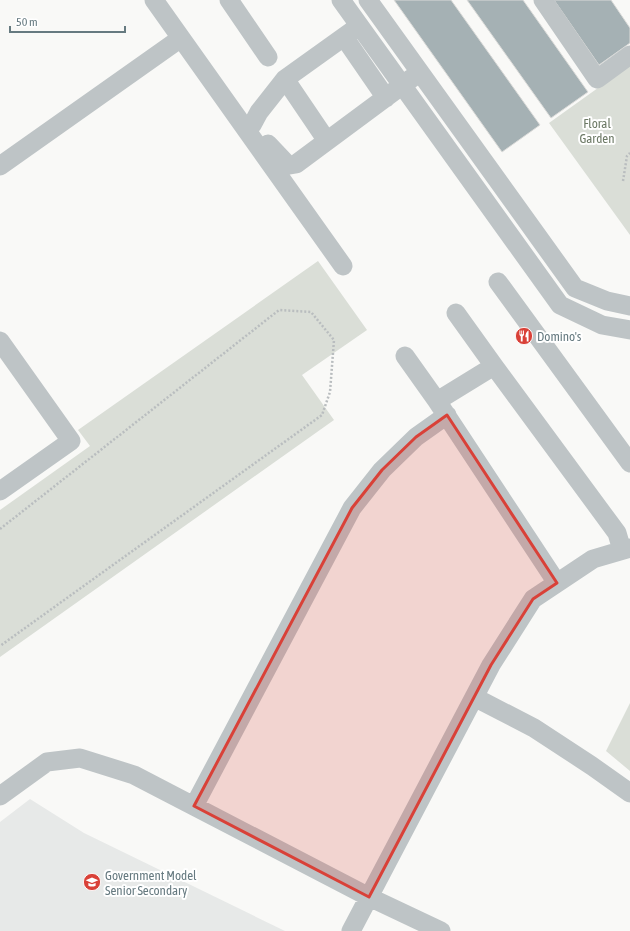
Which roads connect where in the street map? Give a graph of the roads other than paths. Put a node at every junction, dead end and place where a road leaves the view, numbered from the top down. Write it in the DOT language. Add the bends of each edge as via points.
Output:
graph roads {
  1 [pos="154,0"];
  2 [pos="229,0"];
  3 [pos="341,0"];
  4 [pos="368,0"];
  5 [pos="543,0"];
  6 [pos="359,26"];
  7 [pos="344,37"];
  8 [pos="181,38"];
  9 [pos="630,55"];
  10 [pos="268,56"];
  11 [pos="419,72"];
  12 [pos="285,80"];
  13 [pos="402,86"];
  14 [pos="386,98"];
  15 [pos="249,127"];
  16 [pos="328,141"];
  17 [pos="0,166"];
  18 [pos="343,266"];
  19 [pos="498,282"];
  20 [pos="630,306"];
  21 [pos="456,312"];
  22 [pos="630,330"];
  23 [pos="0,341"];
  24 [pos="405,356"];
  25 [pos="494,366"];
  26 [pos="442,408"];
  27 [pos="630,463"];
  28 [pos="0,491"];
  29 [pos="626,549"];
  30 [pos="557,583"];
  31 [pos="474,697"];
  32 [pos="630,793"];
  33 [pos="0,796"];
  34 [pos="194,806"];
  35 [pos="369,897"];
  36 [pos="351,931"];
  37 [pos="441,931"];
  1 -- 8 [label="street"];
  2 -- 10 [label="street"];
  3 -- 6 [label="street"];
  4 -- 11 [label="street"];
  5 -- 9 [label="street" via="597,79"];
  6 -- 7 [label="street"];
  6 -- 13 [label="street"];
  7 -- 12 [label="street"];
  7 -- 14 [label="street"];
  8 -- 15 [label="street"];
  8 -- 17 [label="street"];
  11 -- 13 [label="street"];
  11 -- 20 [label="street" via="574,288 607,301"];
  12 -- 15 [label="street"];
  12 -- 16 [label="street"];
  13 -- 14 [label="street"];
  13 -- 22 [label="street" via="560,305 602,325"];
  14 -- 16 [label="street"];
  15 -- 16 [label="street" via="290,165 296,164"];
  15 -- 18 [label="street"];
  19 -- 27 [label="street"];
  21 -- 25 [label="street"];
  23 -- 28 [label="street" via="71,441"];
  24 -- 26 [label="street"];
  25 -- 26 [label="street"];
  25 -- 29 [label="street" via="617,533"];
  26 -- 30 [label="street"];
  26 -- 34 [label="street" via="382,470 352,508"];
  29 -- 30 [label="street" via="593,559"];
  30 -- 31 [label="street" via="533,599"];
  31 -- 32 [label="street" via="534,728"];
  31 -- 35 [label="street"];
  33 -- 34 [label="street" via="47,762 80,758 134,775"];
  34 -- 35 [label="street"];
  35 -- 36 [label="street"];
  35 -- 37 [label="street"];
}
